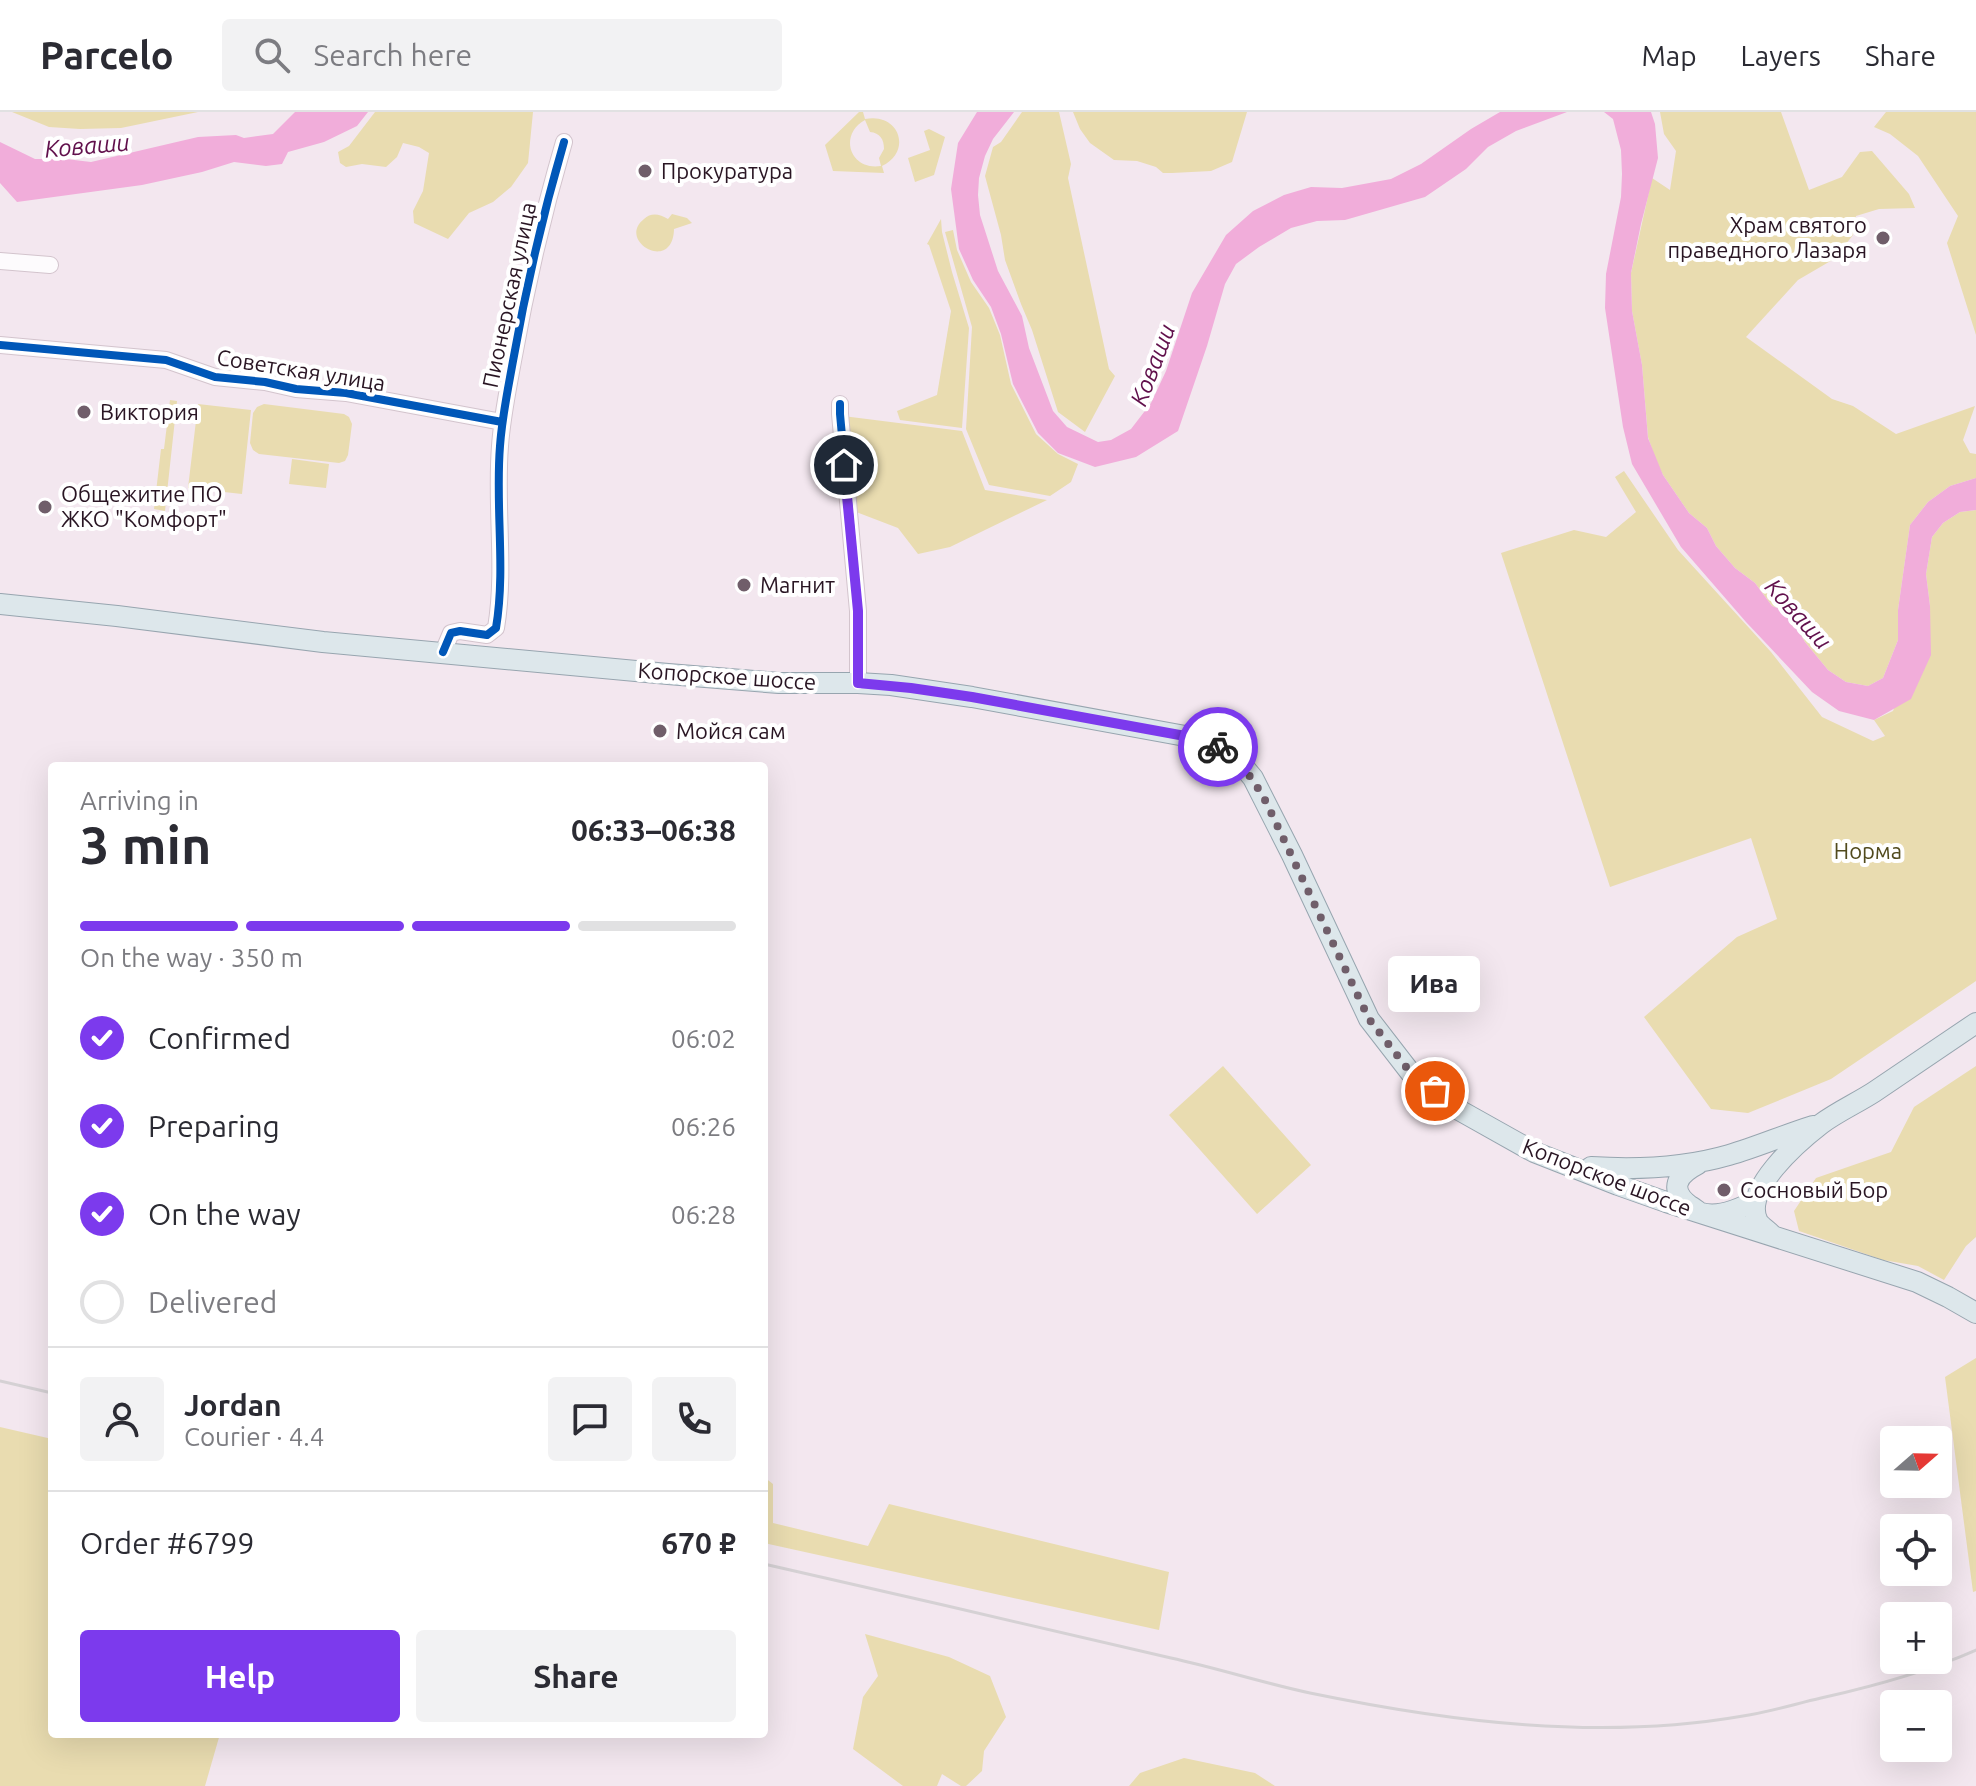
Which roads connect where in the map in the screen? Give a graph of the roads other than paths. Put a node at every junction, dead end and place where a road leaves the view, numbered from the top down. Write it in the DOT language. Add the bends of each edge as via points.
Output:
graph roads {
  1 [pos="564,142"];
  2 [pos="0,261"];
  3 [pos="50,265"];
  4 [pos="0,345"];
  5 [pos="840,404"];
  6 [pos="502,422"];
  7 [pos="0,604"];
  8 [pos="443,652"];
  9 [pos="858,683"];
  10 [pos="1976,1023"];
  11 [pos="1822,1123"];
  12 [pos="1730,1155"];
  13 [pos="1701,1162"];
  14 [pos="1567,1165"];
  15 [pos="1759,1193"];
  16 [pos="1700,1213"];
  17 [pos="1771,1234"];
  18 [pos="1976,1313"];
  1 -- 6 [label="street, Пионерская улица" via="531,269"];
  2 -- 3 [label="street"];
  4 -- 6 [label="street, Советская улица" via="166,360 215,377 346,393"];
  5 -- 9 [label="street" via="858,611"];
  6 -- 8 [label="street, Пионерская улица" via="501,599 496,628 487,635 451,633"];
  7 -- 8 [label="main road, Копорское шоссе"];
  8 -- 9 [label="main road, Копорское шоссе" via="779,683"];
  9 -- 14 [label="main road, Копорское шоссе" via="972,697 1196,738 1238,760 1266,802 1369,1019 1397,1056 1459,1110"];
  10 -- 11 [label="main road"];
  11 -- 12 [label="main road"];
  11 -- 15 [label="main road" via="1774,1167"];
  12 -- 13 [label="main road"];
  12 -- 15 [label="main road" via="1742,1157 1758,1172"];
  13 -- 14 [label="main road" via="1646,1169"];
  13 -- 16 [label="main road" via="1685,1170 1677,1183 1683,1200"];
  14 -- 16 [label="main road, Копорское шоссе"];
  15 -- 16 [label="main road" via="1733,1211"];
  15 -- 17 [label="main road" via="1755,1213"];
  16 -- 17 [label="main road, Копорское шоссе"];
  17 -- 18 [label="main road, Копорское шоссе" via="1917,1282"];
}
